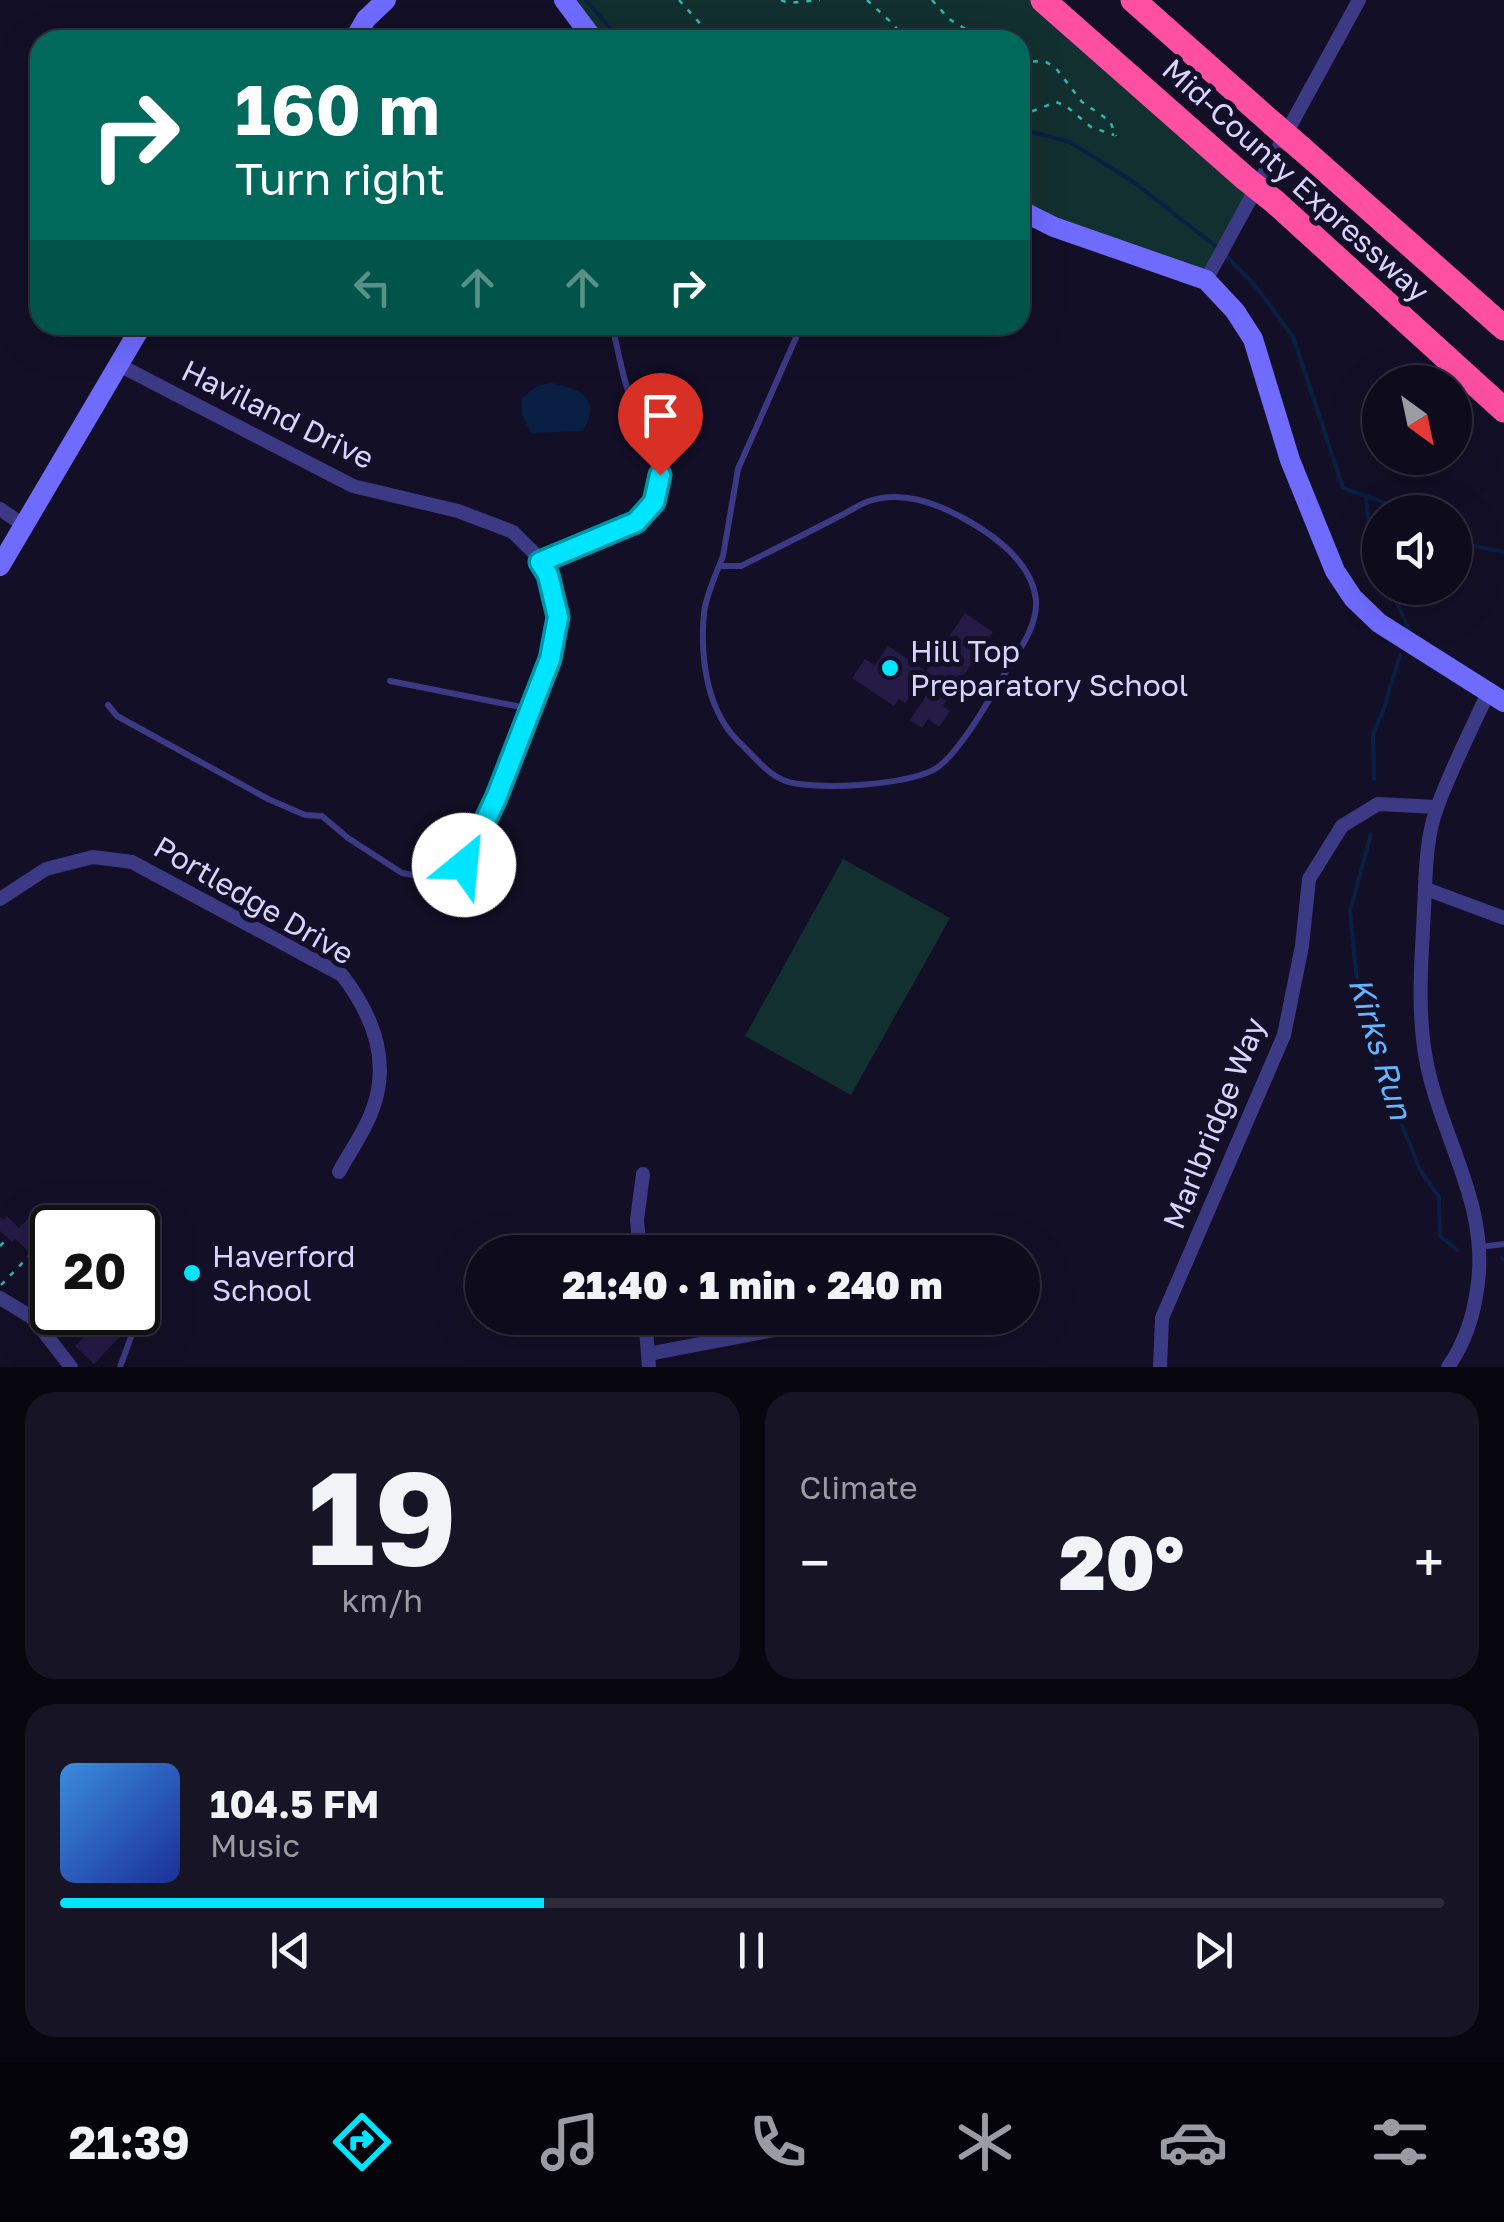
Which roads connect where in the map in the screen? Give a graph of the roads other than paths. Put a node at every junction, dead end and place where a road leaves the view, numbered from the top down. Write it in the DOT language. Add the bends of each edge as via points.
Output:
graph roads {
  1 [pos="386,0"];
  2 [pos="564,0"];
  3 [pos="1043,0"];
  4 [pos="1133,0"];
  5 [pos="1360,0"];
  6 [pos="360,30"];
  7 [pos="586,30"];
  8 [pos="1030,215"];
  9 [pos="1044,222"];
  10 [pos="1030,223"];
  11 [pos="1206,280"];
  12 [pos="1504,328"];
  13 [pos="137,335"];
  14 [pos="614,335"];
  15 [pos="797,335"];
  16 [pos="121,366"];
  17 [pos="1504,410"];
  18 [pos="0,509"];
  19 [pos="22,524"];
  20 [pos="540,562"];
  21 [pos="0,566"];
  22 [pos="719,566"];
  23 [pos="390,681"];
  24 [pos="1496,698"];
  25 [pos="108,705"];
  26 [pos="532,710"];
  27 [pos="1436,807"];
  28 [pos="486,822"];
  29 [pos="1426,889"];
  30 [pos="0,899"];
  31 [pos="1504,918"];
  32 [pos="339,1172"];
  33 [pos="643,1174"];
  34 [pos="638,1235"];
  35 [pos="1504,1244"];
  36 [pos="1480,1247"];
  37 [pos="0,1298"];
  38 [pos="132,1335"];
  39 [pos="646,1335"];
  40 [pos="754,1335"];
  41 [pos="648,1360"];
  42 [pos="71,1367"];
  43 [pos="120,1367"];
  44 [pos="1160,1367"];
  45 [pos="1448,1367"];
  1 -- 6 [label="street"];
  2 -- 7 [label="street"];
  3 -- 17 [label="highway, Mid-County Expressway, bridge"];
  4 -- 12 [label="highway, Mid-County Expressway, bridge"];
  5 -- 11 [label="street"];
  8 -- 9 [label="street"];
  9 -- 10 [label="lane"];
  9 -- 11 [label="street"];
  11 -- 24 [label="street" via="1253,339 1290,460 1353,598 1380,623"];
  13 -- 16 [label="street"];
  14 -- 20 [label="lane" via="628,390 659,461 654,502 636,522"];
  15 -- 22 [label="lane" via="738,469"];
  16 -- 19 [label="street"];
  16 -- 20 [label="street, Haviland Drive" via="353,486 513,532"];
  18 -- 19 [label="street"];
  19 -- 21 [label="street"];
  20 -- 26 [label="street, Haviland Drive" via="558,617"];
  22 -- 22 [label="lane" via="704,611 706,684 729,732 764,768 805,786 920,777 939,766 990,699 1034,622 1036,599 1016,557 979,526 907,497 870,500 742,566"];
  23 -- 26 [label="lane"];
  24 -- 27 [label="street"];
  25 -- 28 [label="lane" via="215,772 304,815 322,816 402,873 447,881 464,865"];
  26 -- 28 [label="street, Haviland Drive"];
  27 -- 29 [label="street"];
  27 -- 44 [label="street, Marlbridge Way" via="1378,804 1342,826 1309,879 1284,1035 1162,1318"];
  29 -- 31 [label="street"];
  29 -- 36 [label="street" via="1423,1041 1433,1095 1472,1197"];
  30 -- 32 [label="street, Portledge Drive" via="46,869 93,857 132,862 342,975 365,1005 381,1058 374,1108"];
  33 -- 34 [label="street"];
  35 -- 36 [label="lane"];
  36 -- 45 [label="street" via="1474,1308"];
  37 -- 42 [label="street" via="33,1318"];
  38 -- 43 [label="lane"];
  39 -- 41 [label="street"];
  40 -- 41 [label="street"];
}
